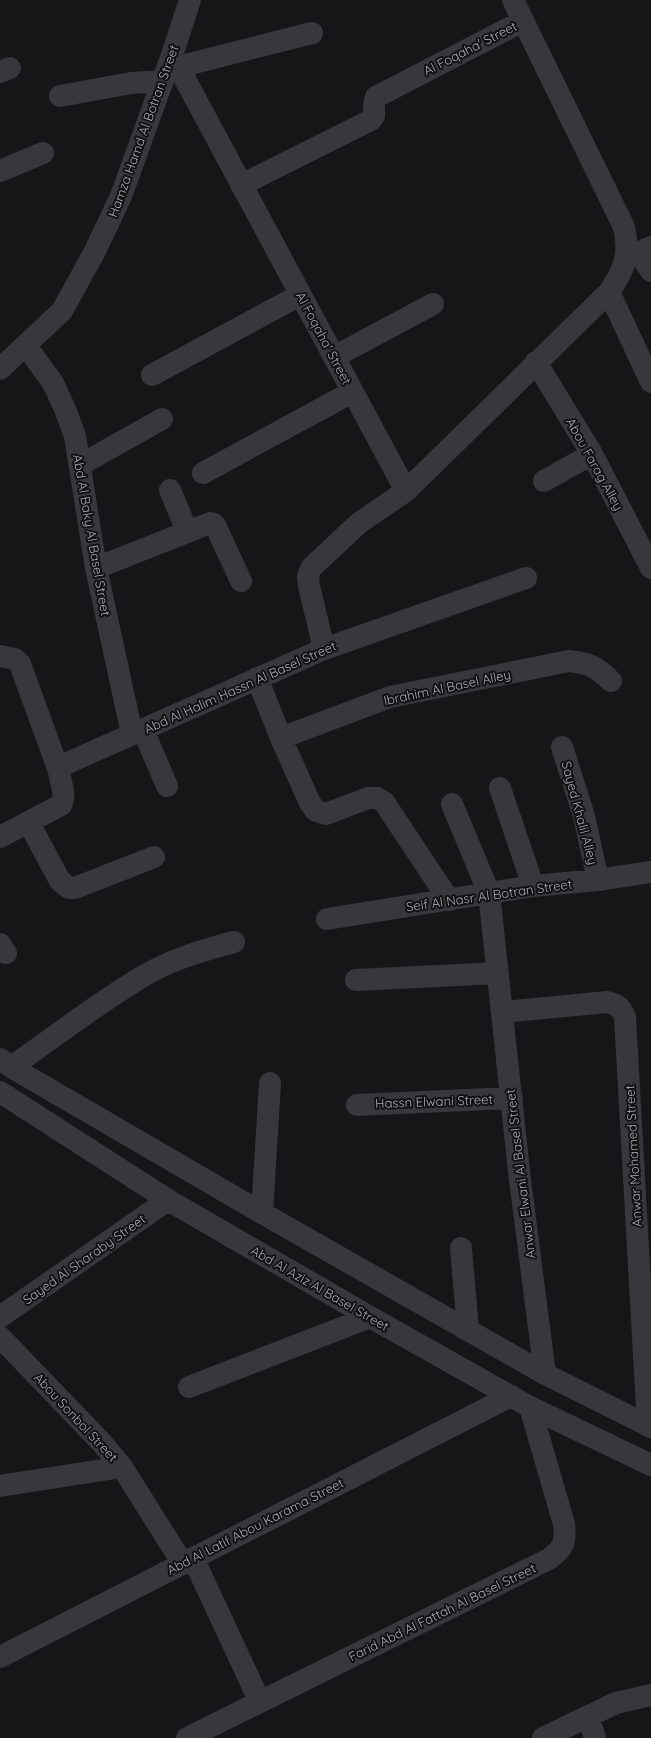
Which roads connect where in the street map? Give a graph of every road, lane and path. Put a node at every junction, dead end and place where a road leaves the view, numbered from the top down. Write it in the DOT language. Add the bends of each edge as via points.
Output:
graph roads {
  1 [pos="190,0"];
  2 [pos="513,0"];
  3 [pos="524,21"];
  4 [pos="312,33"];
  5 [pos="171,68"];
  6 [pos="60,96"];
  7 [pos="43,153"];
  8 [pos="0,171"];
  9 [pos="242,185"];
  10 [pos="639,253"];
  11 [pos="651,270"];
  12 [pos="613,286"];
  13 [pos="300,295"];
  14 [pos="433,304"];
  15 [pos="26,346"];
  16 [pos="334,357"];
  17 [pos="536,362"];
  18 [pos="0,369"];
  19 [pos="152,375"];
  20 [pos="651,382"];
  21 [pos="352,392"];
  22 [pos="162,420"];
  23 [pos="592,454"];
  24 [pos="80,465"];
  25 [pos="203,473"];
  26 [pos="544,481"];
  27 [pos="170,490"];
  28 [pos="406,491"];
  29 [pos="187,531"];
  30 [pos="96,568"];
  31 [pos="651,568"];
  32 [pos="526,578"];
  33 [pos="241,581"];
  34 [pos="324,649"];
  35 [pos="0,656"];
  36 [pos="257,678"];
  37 [pos="611,681"];
  38 [pos="137,732"];
  39 [pos="281,738"];
  40 [pos="562,747"];
  41 [pos="58,771"];
  42 [pos="167,786"];
  43 [pos="500,788"];
  44 [pos="452,804"];
  45 [pos="29,822"];
  46 [pos="0,837"];
  47 [pos="154,858"];
  48 [pos="651,872"];
  49 [pos="598,880"];
  50 [pos="534,886"];
  51 [pos="489,893"];
  52 [pos="450,900"];
  53 [pos="327,919"];
  54 [pos="234,942"];
  55 [pos="498,973"];
  56 [pos="356,980"];
  57 [pos="502,1012"];
  58 [pos="5,1063"];
  59 [pos="270,1083"];
  60 [pos="0,1092"];
  61 [pos="512,1098"];
  62 [pos="357,1105"];
  63 [pos="168,1200"];
  64 [pos="262,1213"];
  65 [pos="461,1248"];
  66 [pos="0,1317"];
  67 [pos="370,1317"];
  68 [pos="468,1330"];
  69 [pos="0,1337"];
  70 [pos="545,1374"];
  71 [pos="190,1387"];
  72 [pos="511,1396"];
  73 [pos="530,1407"];
  74 [pos="649,1426"];
  75 [pos="651,1465"];
  76 [pos="122,1467"];
  77 [pos="0,1486"];
  78 [pos="188,1561"];
  79 [pos="0,1656"];
  80 [pos="651,1695"];
  81 [pos="260,1702"];
  82 [pos="588,1716"];
  83 [pos="187,1738"];
  84 [pos="543,1738"];
  85 [pos="595,1738"];
  1 -- 5 [label="street, Hamza Hamd Al Botran Street"];
  2 -- 3 [label="street"];
  3 -- 9 [label="street, Al Foqaha' Street" via="376,97 374,116 371,120"];
  3 -- 10 [label="street" via="624,227 627,242"];
  4 -- 5 [label="street"];
  5 -- 6 [label="street" via="131,83"];
  5 -- 9 [label="street, Al Foqaha' Street"];
  5 -- 15 [label="street, Hamza Hamd Al Botran Street" via="121,196 95,251 62,311"];
  7 -- 8 [label="street"];
  9 -- 13 [label="street, Al Foqaha' Street"];
  10 -- 11 [label="street"];
  10 -- 12 [label="street"];
  12 -- 17 [label="street"];
  12 -- 20 [label="street"];
  13 -- 16 [label="street, Al Foqaha' Street"];
  13 -- 19 [label="street"];
  14 -- 16 [label="street"];
  15 -- 18 [label="street, Hamza Hamd Al Botran Street"];
  15 -- 24 [label="street, Abd Al Baky Al Basel Street" via="53,383 65,409 75,436"];
  16 -- 21 [label="street, Al Foqaha' Street"];
  17 -- 23 [label="street, Abou Farag Alley"];
  17 -- 28 [label="street"];
  21 -- 25 [label="street"];
  21 -- 28 [label="street, Al Foqaha' Street"];
  22 -- 24 [label="street"];
  23 -- 26 [label="street"];
  23 -- 31 [label="street, Abou Farag Alley"];
  24 -- 30 [label="street, Abd Al Baky Al Basel Street"];
  27 -- 29 [label="street"];
  28 -- 34 [label="street" via="359,522 311,568 308,586"];
  29 -- 30 [label="street"];
  29 -- 33 [label="street" via="206,523 214,524"];
  30 -- 38 [label="street, Abd Al Baky Al Basel Street"];
  32 -- 34 [label="street, Abd Al Halim Hassn Al Basel Street"];
  34 -- 36 [label="street, Abd Al Halim Hassn Al Basel Street"];
  35 -- 41 [label="street" via="15,659 20,664"];
  36 -- 38 [label="street, Abd Al Halim Hassn Al Basel Street"];
  36 -- 39 [label="street"];
  37 -- 39 [label="street, Ibrahim Al Basel Alley" via="600,670 586,663 569,661 390,697"];
  38 -- 41 [label="street, Abd Al Halim Hassn Al Basel Street" via="63,765"];
  38 -- 42 [label="street, Abd Al Baky Al Basel Street"];
  39 -- 52 [label="street" via="316,812 326,814 368,798 377,798 384,802"];
  40 -- 49 [label="street, Sayed Khalil Alley" via="584,816"];
  41 -- 45 [label="street" via="64,800 61,805"];
  43 -- 50 [label="street"];
  44 -- 51 [label="street, Anwar Elwani Al Basel Street"];
  45 -- 46 [label="street"];
  45 -- 47 [label="street" via="60,881 69,888"];
  48 -- 49 [label="street, Seif Al Nasr Al Botran Street"];
  49 -- 50 [label="street, Seif Al Nasr Al Botran Street"];
  50 -- 51 [label="street, Seif Al Nasr Al Botran Street"];
  51 -- 52 [label="street, Seif Al Nasr Al Botran Street"];
  51 -- 55 [label="street, Anwar Elwani Al Basel Street"];
  52 -- 53 [label="street, Seif Al Nasr Al Botran Street"];
  54 -- 58 [label="street" via="200,951 138,979"];
  55 -- 56 [label="street"];
  55 -- 57 [label="street, Anwar Elwani Al Basel Street"];
  57 -- 61 [label="street, Anwar Elwani Al Basel Street"];
  57 -- 74 [label="street, Anwar Mohamed Street" via="607,1002 619,1006 625,1017"];
  58 -- 64 [label="street"];
  59 -- 64 [label="street"];
  60 -- 63 [label="street, Abd Al Aziz Al Basel Street"];
  61 -- 62 [label="street, Hassn Elwani Street"];
  61 -- 70 [label="street, Anwar Elwani Al Basel Street"];
  63 -- 66 [label="street, Sayed Al Sharaby Street"];
  63 -- 67 [label="street, Abd Al Aziz Al Basel Street"];
  64 -- 68 [label="street"];
  65 -- 68 [label="street"];
  67 -- 71 [label="street"];
  67 -- 72 [label="street, Abd Al Aziz Al Basel Street"];
  68 -- 70 [label="street"];
  69 -- 76 [label="street, Abou Sonbol Street"];
  70 -- 74 [label="street"];
  72 -- 73 [label="street, Abd Al Aziz Al Basel Street"];
  72 -- 78 [label="street, Abd Al Latif Abou Karama Street"];
  73 -- 75 [label="street, Abd Al Aziz Al Basel Street"];
  73 -- 81 [label="street, Farid Abd Al Fattah Al Basel Street" via="564,1524 566,1538 560,1551 549,1559"];
  76 -- 77 [label="street"];
  76 -- 78 [label="street, Abou Sonbol Street"];
  78 -- 79 [label="street, Abd Al Latif Abou Karama Street"];
  78 -- 81 [label="street, Abou Sonbol Street"];
  80 -- 82 [label="street" via="616,1703"];
  81 -- 83 [label="street, Farid Abd Al Fattah Al Basel Street"];
  82 -- 84 [label="street"];
  82 -- 85 [label="street"];
}
